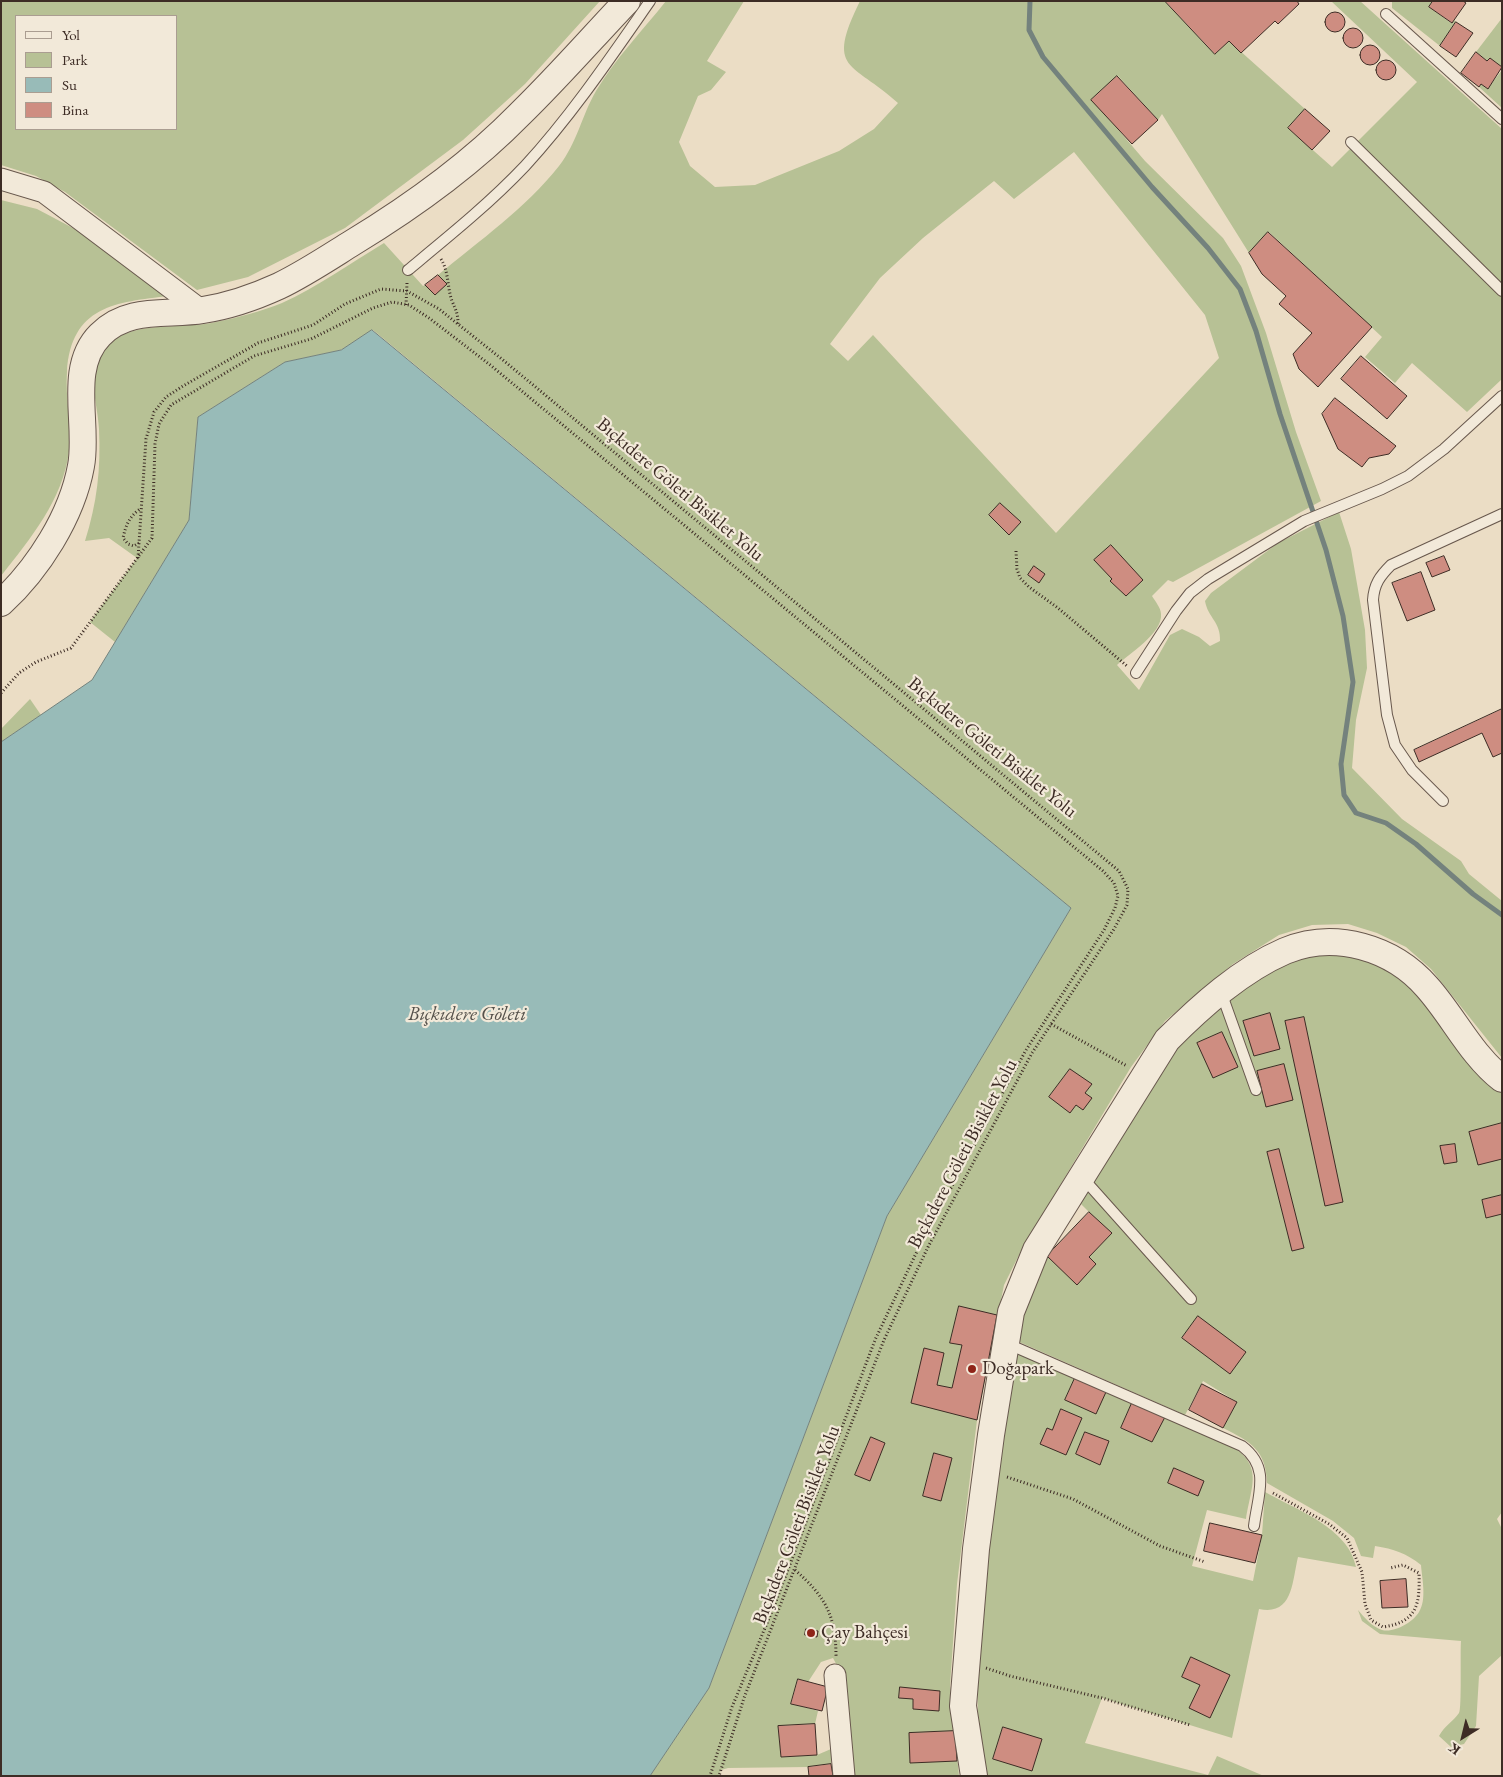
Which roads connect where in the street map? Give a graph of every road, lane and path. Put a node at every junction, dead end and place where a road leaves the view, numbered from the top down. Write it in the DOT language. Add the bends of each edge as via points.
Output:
graph roads {
  1 [pos="627,1"];
  2 [pos="650,1"];
  3 [pos="1386,14"];
  4 [pos="1502,119"];
  5 [pos="1351,142"];
  6 [pos="1,179"];
  7 [pos="435,248"];
  8 [pos="408,270"];
  9 [pos="407,291"];
  10 [pos="1502,291"];
  11 [pos="406,305"];
  12 [pos="202,311"];
  13 [pos="458,324"];
  14 [pos="1502,396"];
  15 [pos="141,509"];
  16 [pos="1502,514"];
  17 [pos="139,543"];
  18 [pos="1016,551"];
  19 [pos="138,558"];
  20 [pos="1,603"];
  21 [pos="1136,673"];
  22 [pos="1,693"];
  23 [pos="1443,801"];
  24 [pos="1221,991"];
  25 [pos="1051,1024"];
  26 [pos="1144,1075"];
  27 [pos="1502,1079"];
  28 [pos="1256,1090"];
  29 [pos="1081,1176"];
  30 [pos="1191,1299"];
  31 [pos="1005,1342"];
  32 [pos="986,1471"];
  33 [pos="1260,1485"];
  34 [pos="1254,1526"];
  35 [pos="1205,1562"];
  36 [pos="1390,1568"];
  37 [pos="795,1570"];
  38 [pos="967,1661"];
  39 [pos="835,1676"];
  40 [pos="1190,1725"];
  41 [pos="710,1776"];
  42 [pos="719,1776"];
  43 [pos="844,1776"];
  44 [pos="974,1776"];
  1 -- 12 [label="street" via="520,115 435,189 278,286 235,303"];
  2 -- 7 [label="lane" via="525,166"];
  3 -- 4 [label="lane"];
  5 -- 10 [label="lane"];
  6 -- 12 [label="street" via="44,192"];
  7 -- 8 [label="lane"];
  7 -- 13 [label="path" via="446,268"];
  8 -- 9 [label="path"];
  9 -- 11 [label="path"];
  9 -- 13 [label="path, Bıçkıdere Göleti Bisiklet Yolu"];
  9 -- 15 [label="path, Bıçkıdere Göleti Bisiklet Yolu" via="381,289 345,304 312,325 258,343 166,397 154,412 146,439"];
  11 -- 19 [label="path" via="392,302 373,308 311,339 254,356 171,405 159,424 155,444 152,538"];
  11 -- 41 [label="path" via="429,318 489,364 923,720 1103,871 1114,883 1118,896 1104,930 1026,1050 920,1245 875,1340 775,1604 732,1707"];
  12 -- 20 [label="street" via="131,316 113,324 99,336 83,367 82,465 65,517 41,555"];
  13 -- 25 [label="path, Bıçkıdere Göleti Bisiklet Yolu" via="1119,871 1128,889 1127,905"];
  14 -- 21 [label="lane" via="1444,449 1408,476 1304,521 1208,579 1190,593"];
  15 -- 17 [label="path, Bıçkıdere Göleti Bisiklet Yolu"];
  15 -- 17 [label="path" via="132,515 124,538 128,544 134,546"];
  16 -- 23 [label="lane" via="1391,565 1374,588 1387,715 1395,745 1412,770"];
  17 -- 19 [label="path, Bıçkıdere Göleti Bisiklet Yolu"];
  18 -- 21 [label="path" via="1016,569 1020,578"];
  19 -- 22 [label="path" via="71,648 18,673"];
  24 -- 26 [label="street" via="1167,1040"];
  24 -- 27 [label="street" via="1286,950 1323,943 1361,945 1397,961 1427,987"];
  24 -- 28 [label="lane"];
  25 -- 26 [label="path"];
  25 -- 37 [label="path, Bıçkıdere Göleti Bisiklet Yolu" via="1032,1053 928,1247 892,1323"];
  26 -- 29 [label="street"];
  29 -- 30 [label="lane"];
  29 -- 31 [label="street" via="1027,1268 1010,1312"];
  31 -- 32 [label="street"];
  31 -- 33 [label="lane" via="1230,1439 1255,1458 1261,1474"];
  32 -- 35 [label="path" via="1073,1499 1160,1546"];
  32 -- 38 [label="street"];
  33 -- 34 [label="lane"];
  33 -- 36 [label="path" via="1330,1524 1347,1538 1362,1572 1365,1604 1371,1620 1383,1627 1405,1620 1415,1612 1420,1592 1419,1573 1403,1565"];
  37 -- 39 [label="path" via="823,1600 833,1620"];
  37 -- 42 [label="path, Bıçkıdere Göleti Bisiklet Yolu" via="744,1698"];
  38 -- 40 [label="path" via="1010,1676 1102,1698"];
  38 -- 44 [label="street" via="963,1706"];
  39 -- 43 [label="street"];
}
